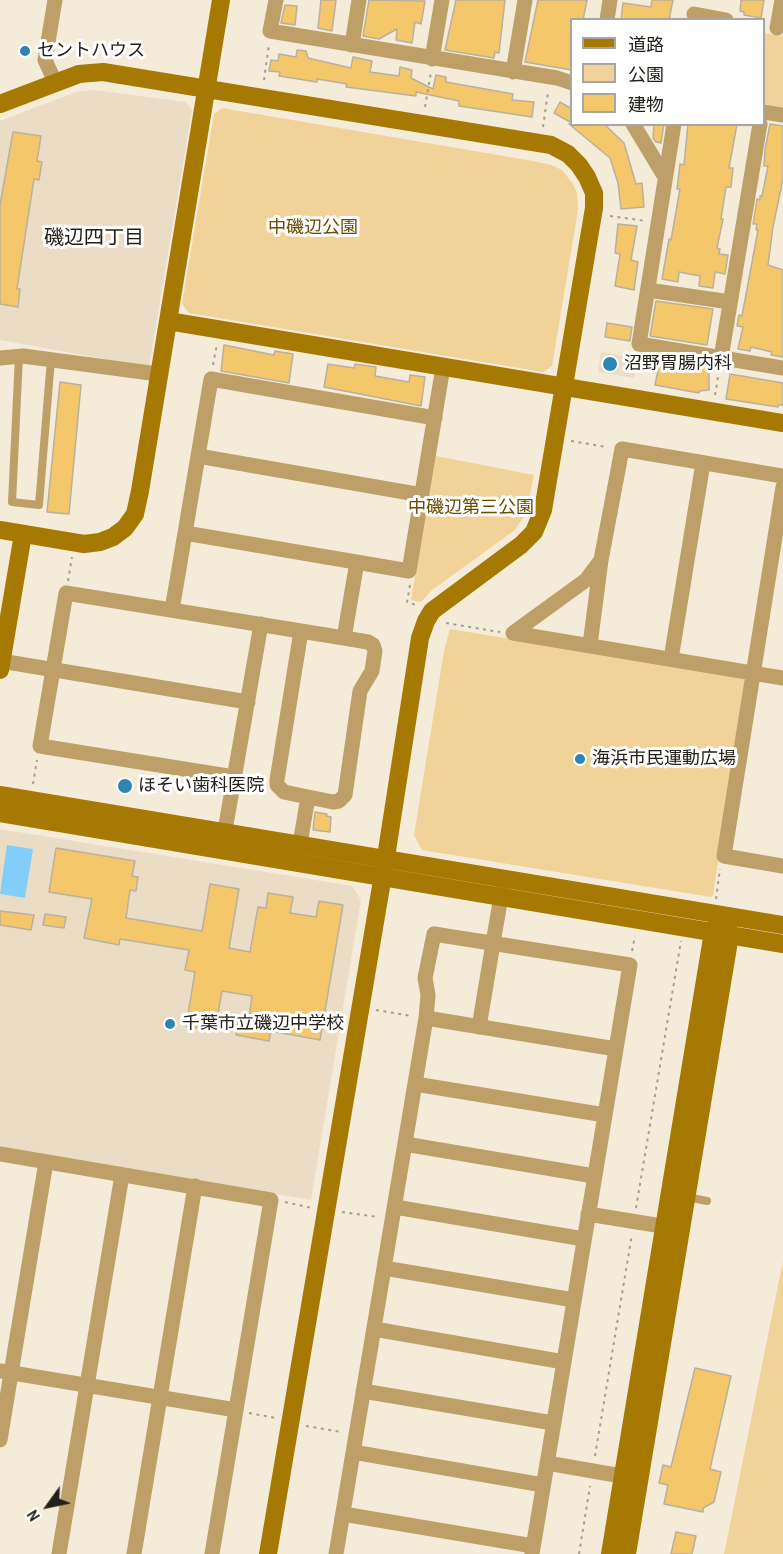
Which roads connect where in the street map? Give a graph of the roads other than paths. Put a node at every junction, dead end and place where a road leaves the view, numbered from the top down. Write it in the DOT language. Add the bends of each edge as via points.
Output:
graph roads {
  1 [pos="55,0"];
  2 [pos="221,0"];
  3 [pos="276,0"];
  4 [pos="359,0"];
  5 [pos="442,0"];
  6 [pos="525,0"];
  7 [pos="610,0"];
  8 [pos="782,0"];
  9 [pos="694,11"];
  10 [pos="607,18"];
  11 [pos="719,18"];
  12 [pos="774,28"];
  13 [pos="352,45"];
  14 [pos="432,59"];
  15 [pos="513,72"];
  16 [pos="55,82"];
  17 [pos="570,83"];
  18 [pos="207,89"];
  19 [pos="0,104"];
  20 [pos="765,112"];
  21 [pos="783,115"];
  22 [pos="634,126"];
  23 [pos="674,126"];
  24 [pos="760,126"];
  25 [pos="665,177"];
  26 [pos="648,290"];
  27 [pos="730,302"];
  28 [pos="168,321"];
  29 [pos="19,356"];
  30 [pos="0,358"];
  31 [pos="721,358"];
  32 [pos="51,359"];
  33 [pos="443,367"];
  34 [pos="783,368"];
  35 [pos="158,374"];
  36 [pos="564,385"];
  37 [pos="435,418"];
  38 [pos="783,423"];
  39 [pos="198,456"];
  40 [pos="703,463"];
  41 [pos="783,476"];
  42 [pos="783,487"];
  43 [pos="422,495"];
  44 [pos="0,530"];
  45 [pos="185,533"];
  46 [pos="23,534"];
  47 [pos="601,560"];
  48 [pos="357,562"];
  49 [pos="172,610"];
  50 [pos="261,624"];
  51 [pos="300,631"];
  52 [pos="344,638"];
  53 [pos="590,645"];
  54 [pos="671,659"];
  55 [pos="1,666"];
  56 [pos="53,670"];
  57 [pos="754,673"];
  58 [pos="783,678"];
  59 [pos="248,702"];
  60 [pos="234,777"];
  61 [pos="0,795"];
  62 [pos="308,797"];
  63 [pos="0,813"];
  64 [pos="225,832"];
  65 [pos="300,844"];
  66 [pos="222,851"];
  67 [pos="386,857"];
  68 [pos="783,866"];
  69 [pos="382,877"];
  70 [pos="504,878"];
  71 [pos="501,898"];
  72 [pos="719,908"];
  73 [pos="783,925"];
  74 [pos="721,934"];
  75 [pos="493,944"];
  76 [pos="783,944"];
  77 [pos="426,1018"];
  78 [pos="479,1027"];
  79 [pos="616,1049"];
  80 [pos="415,1084"];
  81 [pos="605,1115"];
  82 [pos="405,1144"];
  83 [pos="0,1154"];
  84 [pos="46,1162"];
  85 [pos="122,1175"];
  86 [pos="594,1176"];
  87 [pos="195,1186"];
  88 [pos="686,1196"];
  89 [pos="707,1201"];
  90 [pos="393,1213"];
  91 [pos="588,1214"];
  92 [pos="672,1228"];
  93 [pos="584,1239"];
  94 [pos="384,1268"];
  95 [pos="574,1300"];
  96 [pos="374,1329"];
  97 [pos="564,1362"];
  98 [pos="6,1372"];
  99 [pos="87,1385"];
  100 [pos="363,1391"];
  101 [pos="160,1398"];
  102 [pos="236,1410"];
  103 [pos="554,1423"];
  104 [pos="0,1440"];
  105 [pos="353,1452"];
  106 [pos="547,1463"];
  107 [pos="631,1478"];
  108 [pos="543,1485"];
  109 [pos="343,1514"];
  110 [pos="532,1550"];
  111 [pos="59,1554"];
  112 [pos="134,1554"];
  113 [pos="212,1554"];
  114 [pos="268,1554"];
  115 [pos="336,1554"];
  116 [pos="610,1554"];
  117 [pos="627,1554"];
  1 -- 16 [label="street" via="45,60"];
  2 -- 18 [label="street"];
  3 -- 13 [label="street" via="270,31"];
  4 -- 13 [label="street"];
  5 -- 14 [label="street"];
  6 -- 15 [label="street"];
  7 -- 10 [label="street"];
  8 -- 12 [label="street"];
  9 -- 11 [label="street"];
  13 -- 14 [label="street"];
  14 -- 15 [label="street"];
  15 -- 17 [label="street"];
  16 -- 18 [label="street" via="103,72"];
  16 -- 19 [label="street"];
  18 -- 28 [label="street"];
  18 -- 36 [label="street" via="551,145 568,154 587,177 594,193 594,208"];
  20 -- 21 [label="street"];
  22 -- 25 [label="street"];
  23 -- 25 [label="street"];
  24 -- 27 [label="street"];
  25 -- 26 [label="street"];
  26 -- 27 [label="street"];
  26 -- 31 [label="street" via="639,344"];
  27 -- 31 [label="street"];
  28 -- 33 [label="street"];
  28 -- 35 [label="street"];
  29 -- 30 [label="street"];
  29 -- 32 [label="street"];
  29 -- 32 [label="lane" via="12,502 39,505"];
  31 -- 34 [label="street"];
  32 -- 35 [label="street"];
  33 -- 36 [label="street"];
  33 -- 37 [label="street"];
  35 -- 46 [label="street" via="140,491 135,514 125,528 113,537 84,544"];
  36 -- 38 [label="street"];
  36 -- 67 [label="street" via="543,510 534,532 440,603 426,621 420,638"];
  37 -- 39 [label="street" via="211,379"];
  37 -- 43 [label="street"];
  39 -- 43 [label="street"];
  39 -- 45 [label="street"];
  40 -- 41 [label="street"];
  40 -- 47 [label="street" via="622,449"];
  40 -- 54 [label="street"];
  42 -- 57 [label="street"];
  43 -- 48 [label="street" via="409,570"];
  44 -- 46 [label="street"];
  45 -- 48 [label="street"];
  45 -- 49 [label="street"];
  46 -- 55 [label="street"];
  47 -- 53 [label="street"];
  47 -- 53 [label="street" via="586,580 513,633"];
  48 -- 52 [label="street"];
  49 -- 50 [label="street"];
  49 -- 56 [label="street" via="66,592"];
  50 -- 51 [label="street"];
  50 -- 59 [label="street"];
  51 -- 52 [label="street"];
  51 -- 62 [label="street" via="277,785 284,792"];
  52 -- 62 [label="street" via="368,642 375,651 372,671 360,691 347,789 339,801"];
  53 -- 54 [label="street"];
  54 -- 57 [label="street"];
  55 -- 56 [label="street"];
  56 -- 59 [label="street"];
  56 -- 60 [label="street" via="40,746"];
  57 -- 58 [label="street"];
  57 -- 68 [label="street" via="724,856"];
  59 -- 60 [label="street"];
  60 -- 64 [label="street"];
  61 -- 64 [label="street"];
  62 -- 65 [label="street"];
  63 -- 66 [label="street"];
  64 -- 65 [label="street"];
  64 -- 66 [label="street"];
  65 -- 67 [label="street"];
  66 -- 69 [label="street"];
  67 -- 69 [label="street"];
  67 -- 70 [label="street"];
  69 -- 71 [label="street"];
  69 -- 114 [label="street"];
  70 -- 71 [label="street"];
  70 -- 72 [label="street"];
  71 -- 74 [label="street"];
  71 -- 75 [label="street"];
  72 -- 73 [label="street"];
  72 -- 74 [label="street"];
  74 -- 76 [label="street"];
  74 -- 88 [label="street"];
  74 -- 92 [label="street"];
  75 -- 77 [label="street" via="434,934 426,978"];
  75 -- 78 [label="street"];
  75 -- 79 [label="street" via="630,966"];
  77 -- 78 [label="street"];
  77 -- 80 [label="street"];
  78 -- 79 [label="street"];
  79 -- 81 [label="street"];
  80 -- 81 [label="street"];
  80 -- 82 [label="street"];
  81 -- 86 [label="street"];
  82 -- 86 [label="street"];
  82 -- 90 [label="street"];
  83 -- 84 [label="street"];
  84 -- 85 [label="street"];
  84 -- 98 [label="street"];
  85 -- 87 [label="street"];
  85 -- 99 [label="street"];
  86 -- 91 [label="street"];
  87 -- 101 [label="street"];
  87 -- 102 [label="street" via="270,1200"];
  88 -- 89 [label="lane"];
  88 -- 92 [label="street"];
  90 -- 93 [label="street"];
  90 -- 94 [label="street"];
  91 -- 92 [label="street"];
  91 -- 93 [label="street"];
  92 -- 107 [label="street"];
  93 -- 95 [label="street"];
  94 -- 95 [label="street"];
  94 -- 96 [label="street"];
  95 -- 97 [label="street"];
  96 -- 97 [label="street"];
  96 -- 100 [label="street"];
  97 -- 103 [label="street"];
  98 -- 99 [label="street"];
  98 -- 104 [label="street"];
  99 -- 101 [label="street"];
  99 -- 111 [label="street"];
  100 -- 103 [label="street"];
  100 -- 105 [label="street"];
  101 -- 102 [label="street"];
  101 -- 112 [label="street"];
  102 -- 113 [label="street"];
  103 -- 106 [label="street"];
  105 -- 108 [label="street"];
  105 -- 109 [label="street"];
  106 -- 107 [label="street"];
  106 -- 108 [label="street"];
  107 -- 116 [label="street"];
  107 -- 117 [label="street"];
  108 -- 110 [label="street"];
  109 -- 110 [label="street"];
  109 -- 115 [label="street"];
}
